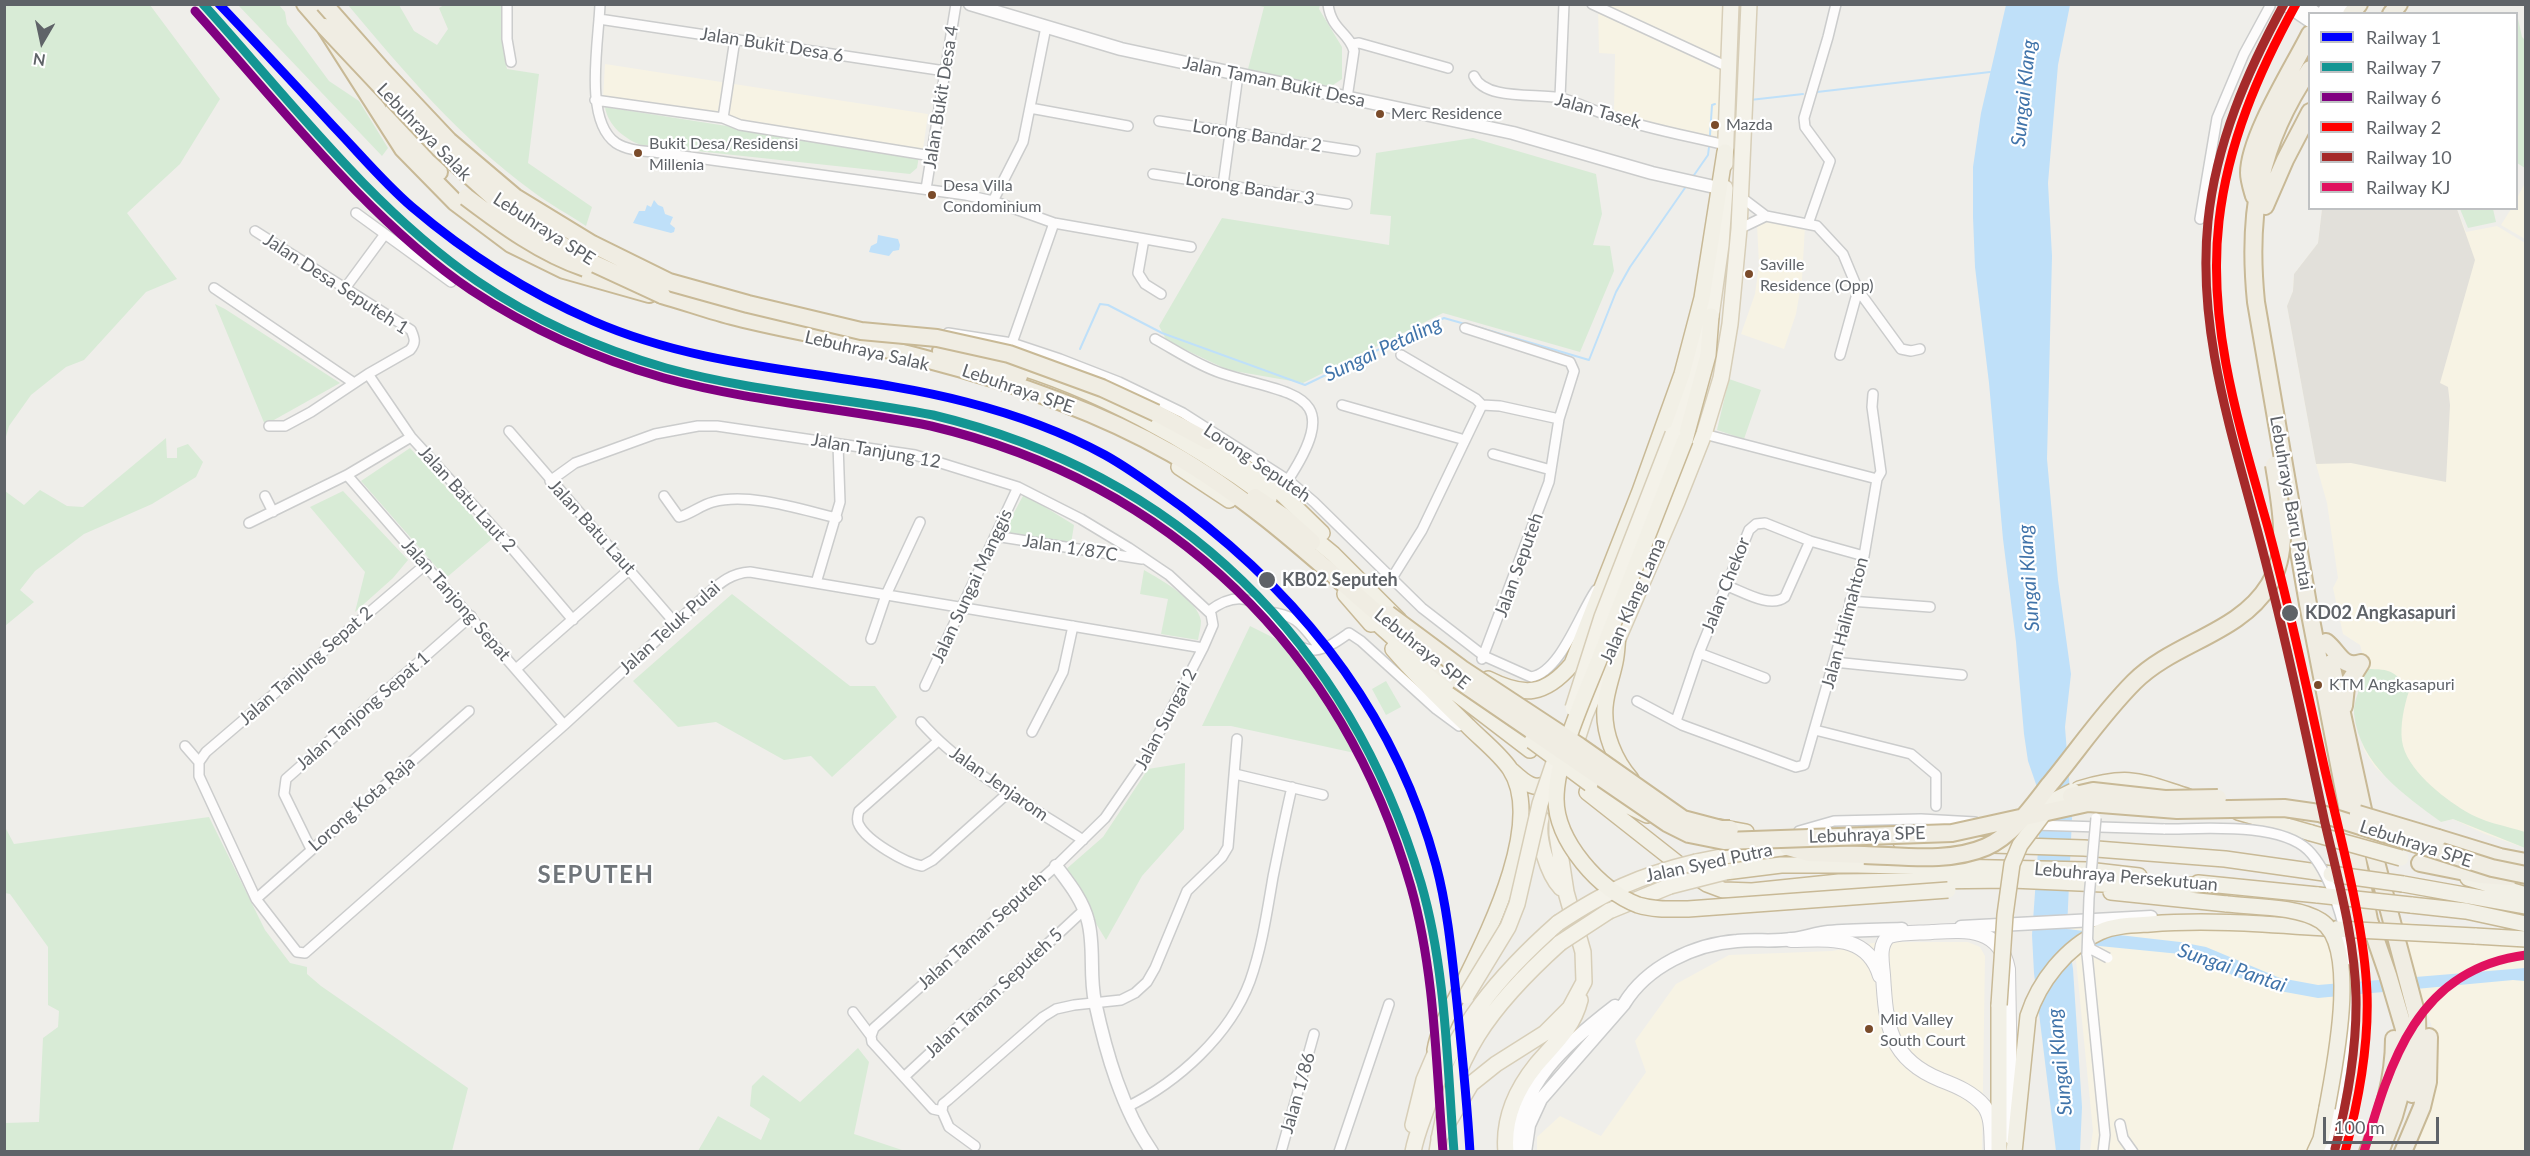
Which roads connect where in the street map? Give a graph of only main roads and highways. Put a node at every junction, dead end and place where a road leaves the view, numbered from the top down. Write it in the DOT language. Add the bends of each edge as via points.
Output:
graph roads {
  1 [pos="305,4"];
  2 [pos="324,4"];
  3 [pos="334,4"];
  4 [pos="1731,4"];
  5 [pos="1749,4"];
  6 [pos="2308,23"];
  7 [pos="325,27"];
  8 [pos="382,89"];
  9 [pos="2305,89"];
  10 [pos="2308,115"];
  11 [pos="1725,148"];
  12 [pos="2260,204"];
  13 [pos="666,298"];
  14 [pos="2256,302"];
  15 [pos="1711,316"];
  16 [pos="861,331"];
  17 [pos="1131,412"];
  18 [pos="1679,437"];
  19 [pos="1208,441"];
  20 [pos="1345,594"];
  21 [pos="1379,599"];
  22 [pos="1591,616"];
  23 [pos="1409,621"];
  24 [pos="1620,631"];
  25 [pos="2326,642"];
  26 [pos="1466,668"];
  27 [pos="1604,668"];
  28 [pos="1565,736"];
  29 [pos="2347,742"];
  30 [pos="1531,745"];
  31 [pos="1510,770"];
  32 [pos="1551,780"];
  33 [pos="1589,788"];
  34 [pos="1746,832"];
  35 [pos="1945,843"];
  36 [pos="1788,847"];
  37 [pos="2526,862"];
  38 [pos="2420,863"];
  39 [pos="1725,872"];
  40 [pos="2014,874"];
  41 [pos="2526,877"];
  42 [pos="1995,880"];
  43 [pos="2074,882"];
  44 [pos="2208,884"];
  45 [pos="2410,885"];
  46 [pos="1566,892"];
  47 [pos="2526,895"];
  48 [pos="2526,906"];
  49 [pos="2526,924"];
  50 [pos="2526,939"];
  51 [pos="1791,940"];
  52 [pos="2408,978"];
  53 [pos="1584,982"];
  54 [pos="1884,990"];
  55 [pos="1435,1050"];
  56 [pos="2016,1128"];
  57 [pos="1438,1144"];
  58 [pos="1414,1147"];
  59 [pos="2374,1148"];
  60 [pos="2405,1149"];
  61 [pos="1506,1152"];
  62 [pos="1992,1152"];
  63 [pos="1999,1152"];
  64 [pos="2013,1152"];
  65 [pos="2019,1152"];
  66 [pos="2315,1152"];
  67 [pos="2391,1152"];
  1 -- 7 [label="highway, Lebuhraya SPE"];
  1 -- 8 [label="highway, Lebuhraya Salak"];
  2 -- 16 [label="highway, Lebuhraya SPE, bridge" via="449,141 515,197 582,238 669,282"];
  3 -- 17 [label="highway, Lebuhraya Salak" via="456,145 493,180 549,222 592,246 674,283 766,310 883,331 1009,364"];
  4 -- 11 [label="main road"];
  5 -- 24 [label="main road, Jalan Klang Lama" via="1739,229 1721,378 1704,434"];
  6 -- 12 [label="highway" via="2256,144 2249,173"];
  7 -- 13 [label="highway, Lebuhraya SPE, bridge" via="439,148 504,207 582,258"];
  7 -- 13 [label="highway, bridge" via="403,149 455,202 512,244 564,270"];
  8 -- 13 [label="highway, Lebuhraya Salak" via="447,160 514,216 584,261"];
  8 -- 13 [label="highway, bridge" via="429,162 511,231 568,262"];
  9 -- 12 [label="highway, Lebuhraya Baru Pantai" via="2272,140 2262,168"];
  10 -- 12 [label="highway"];
  11 -- 15 [label="main road" via="1721,245"];
  11 -- 22 [label="highway" via="1702,298 1682,374"];
  12 -- 14 [label="highway, Lebuhraya Baru Pantai" via="2252,251"];
  12 -- 25 [label="highway, Lebuhraya Baru Pantai" via="2266,302"];
  13 -- 20 [label="highway, Lebuhraya Salak" via="757,326 1012,387 1085,416 1168,460 1250,514"];
  13 -- 41 [label="highway, Lebuhraya SPE, bridge" via="979,374 1106,421 1169,452 1228,488 1458,680 1667,823 1689,834 1724,841 1952,833 2088,803 2177,810 2284,808 2319,813"];
  14 -- 36 [label="highway, bridge" via="2253,327 2283,537 2270,583 2248,612 2163,660 2136,680 2036,803 2006,835 1988,846 1956,855 1809,853"];
  14 -- 59 [label="highway, Lebuhraya Baru Pantai" via="2308,604 2367,909 2396,1000 2389,1094"];
  15 -- 18 [label="highway" via="1708,355"];
  16 -- 19 [label="highway, bridge" via="936,338 1009,354 1102,388"];
  16 -- 37 [label="highway, Lebuhraya SPE, bridge" via="1005,370 1111,412 1173,445 1283,516 1386,612 1462,669 1683,819 1721,830 1950,825 2093,791 2165,799 2290,797"];
  17 -- 19 [label="highway"];
  17 -- 21 [label="highway, Lebuhraya Salak" via="1204,454 1268,498"];
  18 -- 42 [label="highway, bridge" via="1582,702 1557,789 1557,811 1583,865 1610,890 1657,909 1948,890"];
  18 -- 55 [label="main road, Jalan Klang Lama, bridge" via="1602,617 1540,804 1508,927"];
  19 -- 23 [label="highway" via="1281,493"];
  20 -- 30 [label="highway, Lebuhraya Salak" via="1449,688"];
  20 -- 31 [label="highway" via="1421,682"];
  21 -- 23 [label="highway"];
  21 -- 30 [label="highway" via="1436,658"];
  22 -- 24 [label="highway" via="1605,630"];
  22 -- 26 [label="highway" via="1572,664 1549,686 1529,691 1506,688"];
  23 -- 26 [label="highway"];
  24 -- 27 [label="main road, Jalan Klang Lama"];
  24 -- 34 [label="highway" via="1605,706 1611,747 1622,769 1643,792 1671,812 1705,825"];
  25 -- 29 [label="highway, Lebuhraya Baru Pantai"];
  25 -- 29 [label="highway" via="2346,663 2361,663 2345,690"];
  26 -- 28 [label="highway"];
  27 -- 28 [label="main road" via="1586,681"];
  27 -- 46 [label="main road, Jalan Klang Lama" via="1585,715 1556,820"];
  28 -- 32 [label="main road"];
  29 -- 52 [label="highway, Lebuhraya Baru Pantai"];
  30 -- 33 [label="highway, Lebuhraya Salak, bridge"];
  31 -- 32 [label="highway" via="1534,787 1542,787"];
  31 -- 55 [label="highway" via="1520,794 1519,841 1482,945 1440,1030"];
  32 -- 46 [label="main road" via="1540,823 1540,840 1558,885"];
  33 -- 34 [label="highway" via="1642,813 1686,827"];
  33 -- 42 [label="highway" via="1686,870 1723,890 1839,882"];
  34 -- 35 [label="highway" via="1885,828"];
  35 -- 36 [label="highway, Lebuhraya Persekutuan" via="1871,841"];
  35 -- 45 [label="highway, Lebuhraya Persekutuan, bridge" via="2225,859"];
  36 -- 58 [label="main road, Jalan Syed Putra, bridge" via="1657,871 1600,896 1558,923 1488,993 1467,1022 1436,1081"];
  38 -- 41 [label="highway" via="2480,875"];
  38 -- 47 [label="highway"];
  38 -- 63 [label="highway, bridge" via="2130,779 2073,790 2053,801 2020,845 2012,864 2004,915 1999,1005"];
  39 -- 40 [label="highway, Lebuhraya Persekutuan" via="1781,865"];
  39 -- 57 [label="main road, Jalan Syed Putra, bridge" via="1670,886 1609,911 1560,943 1522,979 1477,1034 1455,1077"];
  40 -- 42 [label="highway"];
  40 -- 43 [label="highway"];
  40 -- 44 [label="highway, Lebuhraya Persekutuan" via="2087,870"];
  43 -- 44 [label="highway" via="2170,887"];
  43 -- 66 [label="highway, bridge" via="2120,894 2297,912 2321,921 2333,934 2341,957 2342,987 2332,1108"];
  44 -- 49 [label="highway, Lebuhraya Persekutuan, bridge" via="2411,905"];
  45 -- 47 [label="highway"];
  45 -- 48 [label="highway, Lebuhraya Persekutuan"];
  46 -- 53 [label="main road, Jalan Klang Lama" via="1583,951"];
  50 -- 56 [label="highway, bridge" via="2234,923 2121,922 2070,951 2033,1001"];
  51 -- 54 [label="main road" via="1828,936 1863,948 1877,966"];
  52 -- 60 [label="highway" via="2429,1035 2428,1082"];
  52 -- 67 [label="highway, Lebuhraya Baru Pantai" via="2418,1030 2418,1064 2409,1105"];
  53 -- 57 [label="main road" via="1570,1008 1556,1022 1471,1084"];
  53 -- 61 [label="main road" via="1569,1028 1534,1067 1514,1100 1508,1116"];
  54 -- 62 [label="main road" via="1889,1025 1901,1053 1913,1065 1959,1086 1984,1106 1991,1127"];
  54 -- 64 [label="main road" via="1882,945 1889,936 1965,931 1983,934 1998,946 2008,969"];
  55 -- 58 [label="main road, Jalan Klang Lama" via="1414,1113"];
  56 -- 64 [label="highway"];
  56 -- 65 [label="main road"];
}
